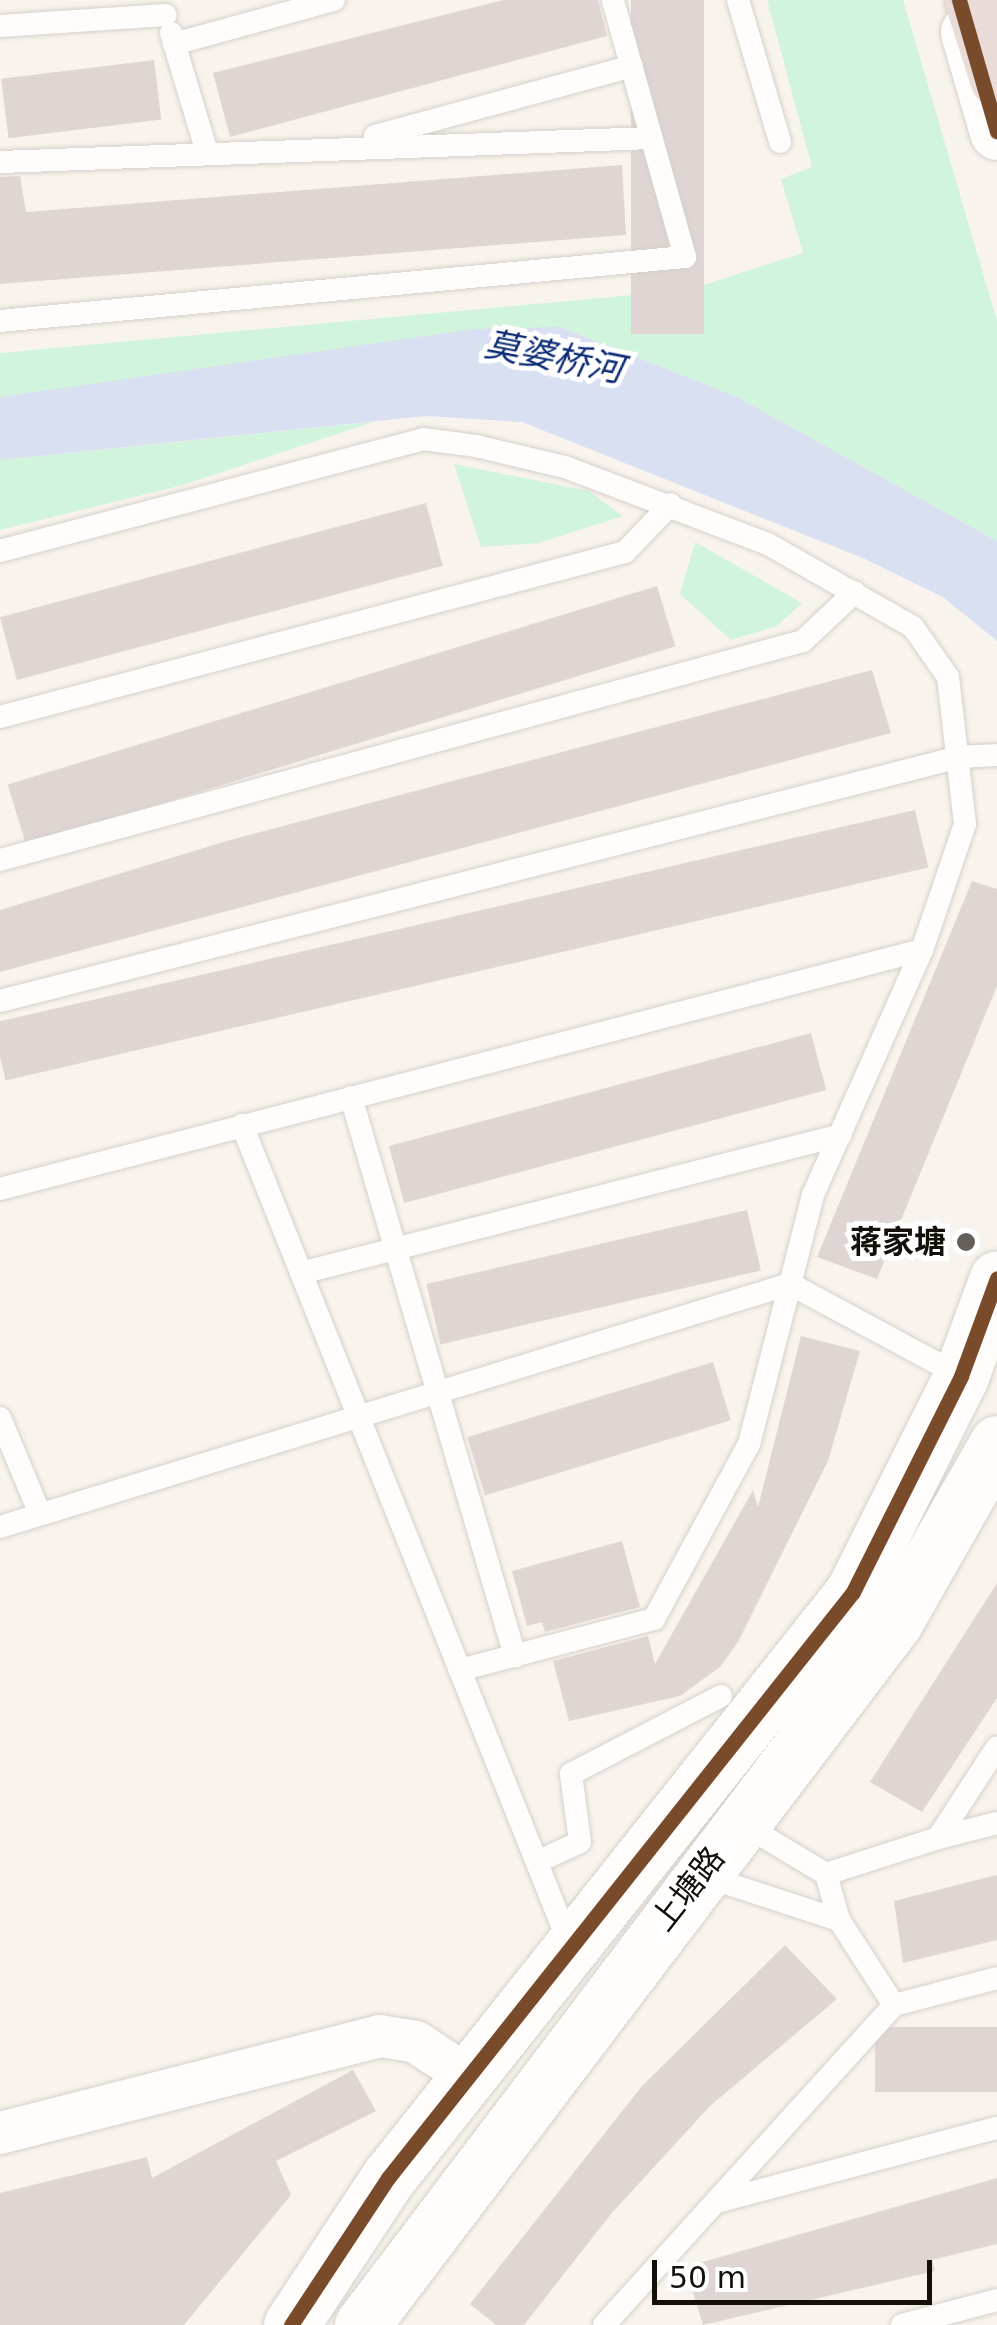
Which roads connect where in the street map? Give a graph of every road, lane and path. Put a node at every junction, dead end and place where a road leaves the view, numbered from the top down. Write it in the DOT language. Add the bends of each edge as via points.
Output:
graph roads {
  1 [pos="334,0"];
  2 [pos="613,0"];
  3 [pos="738,0"];
  4 [pos="959,0"];
  5 [pos="972,0"];
  6 [pos="163,8"];
  7 [pos="0,26"];
  8 [pos="174,44"];
  9 [pos="632,66"];
  10 [pos="997,79"];
  11 [pos="997,132"];
  12 [pos="652,138"];
  13 [pos="780,142"];
  14 [pos="340,146"];
  15 [pos="206,149"];
  16 [pos="0,162"];
  17 [pos="0,321"];
  18 [pos="670,504"];
  19 [pos="0,551"];
  20 [pos="855,592"];
  21 [pos="0,717"];
  22 [pos="997,755"];
  23 [pos="959,757"];
  24 [pos="0,860"];
  25 [pos="922,950"];
  26 [pos="0,1002"];
  27 [pos="351,1097"];
  28 [pos="242,1125"];
  29 [pos="841,1135"];
  30 [pos="0,1188"];
  31 [pos="394,1250"];
  32 [pos="301,1273"];
  33 [pos="997,1278"];
  34 [pos="790,1284"];
  35 [pos="961,1376"];
  36 [pos="432,1390"];
  37 [pos="357,1413"];
  38 [pos="0,1418"];
  39 [pos="997,1443"];
  40 [pos="40,1514"];
  41 [pos="0,1526"];
  42 [pos="515,1656"];
  43 [pos="460,1670"];
  44 [pos="721,1696"];
  45 [pos="997,1747"];
  46 [pos="741,1822"];
  47 [pos="997,1823"];
  48 [pos="938,1838"];
  49 [pos="537,1862"];
  50 [pos="698,1874"];
  51 [pos="826,1874"];
  52 [pos="839,1920"];
  53 [pos="570,1945"];
  54 [pos="997,1978"];
  55 [pos="894,2004"];
  56 [pos="468,2076"];
  57 [pos="997,2128"];
  58 [pos="0,2133"];
  59 [pos="716,2202"];
  60 [pos="997,2300"];
  61 [pos="291,2325"];
  62 [pos="362,2325"];
  63 [pos="604,2325"];
  64 [pos="902,2325"];
  1 -- 8 [label="lane"];
  2 -- 9 [label="lane"];
  3 -- 13 [label="lane"];
  4 -- 11 [label="main road"];
  5 -- 10 [label="highway"];
  6 -- 7 [label="lane"];
  6 -- 8 [label="lane"];
  8 -- 15 [label="lane"];
  9 -- 12 [label="lane"];
  9 -- 14 [label="lane"];
  12 -- 14 [label="lane"];
  12 -- 17 [label="lane" via="685,257"];
  14 -- 15 [label="lane"];
  15 -- 16 [label="lane"];
  18 -- 19 [label="lane" via="565,467 422,440"];
  18 -- 20 [label="lane"];
  18 -- 21 [label="lane" via="625,552"];
  20 -- 23 [label="lane" via="912,627 948,677"];
  20 -- 24 [label="lane" via="803,642"];
  22 -- 23 [label="lane"];
  23 -- 25 [label="lane" via="965,824"];
  23 -- 26 [label="lane"];
  25 -- 27 [label="lane"];
  25 -- 29 [label="lane"];
  27 -- 28 [label="lane"];
  27 -- 31 [label="lane"];
  28 -- 30 [label="lane"];
  28 -- 32 [label="lane"];
  29 -- 31 [label="lane"];
  29 -- 34 [label="lane" via="813,1195"];
  31 -- 32 [label="lane"];
  31 -- 36 [label="lane"];
  32 -- 37 [label="lane"];
  33 -- 35 [label="main road, 上塘路"];
  34 -- 35 [label="lane"];
  34 -- 36 [label="lane"];
  34 -- 42 [label="lane" via="748,1444 654,1618"];
  35 -- 53 [label="main road, 上塘路" via="853,1592"];
  36 -- 37 [label="lane"];
  36 -- 42 [label="lane"];
  37 -- 40 [label="lane"];
  37 -- 43 [label="lane"];
  38 -- 40 [label="lane"];
  39 -- 46 [label="main road, 上塘路" via="896,1622"];
  40 -- 41 [label="lane"];
  42 -- 43 [label="lane"];
  43 -- 49 [label="lane"];
  44 -- 49 [label="lane" via="571,1774 580,1842"];
  45 -- 48 [label="lane"];
  46 -- 50 [label="main road, 上塘路"];
  46 -- 51 [label="lane"];
  47 -- 48 [label="lane"];
  48 -- 51 [label="lane"];
  49 -- 53 [label="lane"];
  50 -- 52 [label="lane"];
  50 -- 62 [label="main road, 上塘路"];
  51 -- 52 [label="lane"];
  52 -- 55 [label="lane"];
  53 -- 56 [label="main road, 上塘路"];
  54 -- 55 [label="lane"];
  55 -- 59 [label="lane"];
  56 -- 58 [label="street" via="416,2042 380,2036"];
  56 -- 61 [label="main road, 上塘路" via="388,2178"];
  57 -- 59 [label="lane"];
  59 -- 63 [label="lane"];
  60 -- 64 [label="lane"];
}
